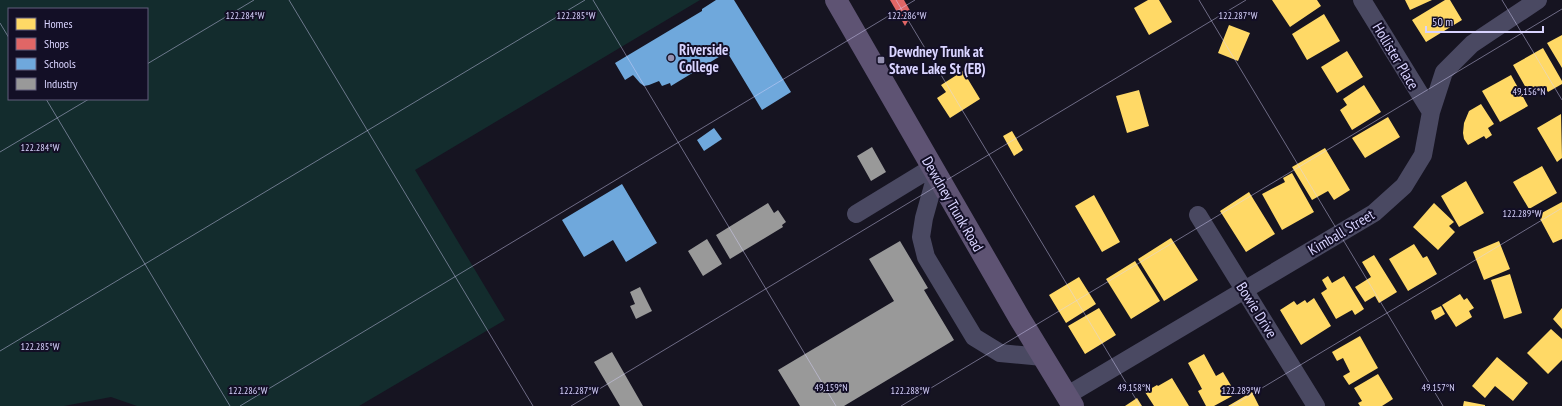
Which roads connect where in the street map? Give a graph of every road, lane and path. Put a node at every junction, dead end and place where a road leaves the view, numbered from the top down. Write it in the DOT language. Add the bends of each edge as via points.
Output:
graph roads {
  1 [pos="836,0"];
  2 [pos="1362,0"];
  3 [pos="1538,0"];
  4 [pos="1431,112"];
  5 [pos="934,171"];
  6 [pos="856,214"];
  7 [pos="1198,215"];
  8 [pos="1244,290"];
  9 [pos="1043,357"];
  10 [pos="1069,401"];
  11 [pos="1316,406"];
  1 -- 5 [label="main road, Dewdney Trunk Road"];
  2 -- 4 [label="street, Hollister Place"];
  3 -- 4 [label="street, Kimball Street" via="1472,44 1444,72"];
  4 -- 8 [label="street, Kimball Street" via="1423,155 1404,186 1374,213"];
  5 -- 6 [label="street"];
  5 -- 9 [label="main road, Dewdney Trunk Road"];
  5 -- 9 [label="street" via="921,237 926,257 974,337 1000,353"];
  7 -- 8 [label="street, Bowie Drive"];
  8 -- 10 [label="street, Kimball Street"];
  8 -- 11 [label="street, Bowie Drive"];
  9 -- 10 [label="main road, Dewdney Trunk Road"];
}
